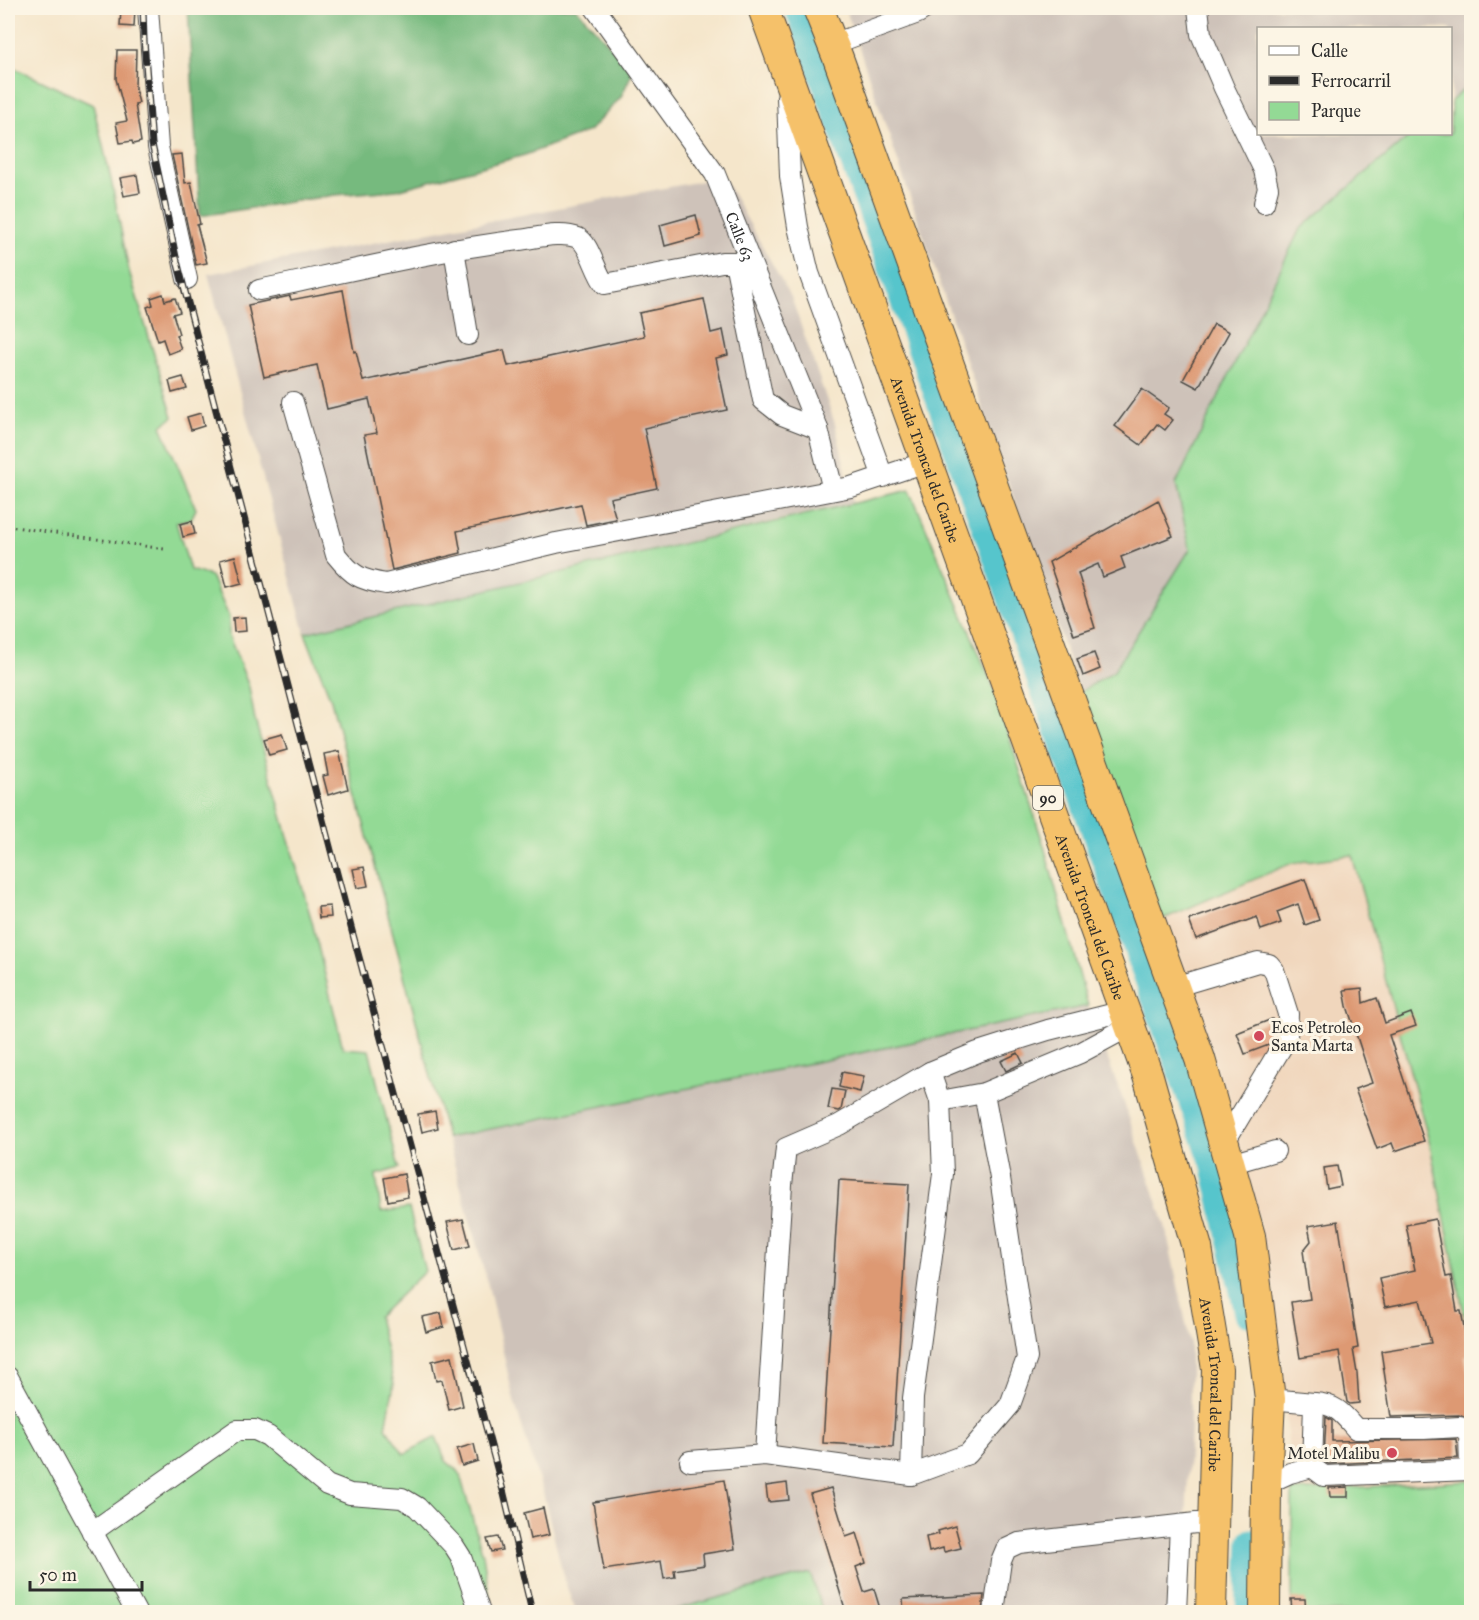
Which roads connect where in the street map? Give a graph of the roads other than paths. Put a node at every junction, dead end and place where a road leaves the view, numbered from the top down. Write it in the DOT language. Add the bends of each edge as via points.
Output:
graph roads {
  1 [pos="148,8"];
  2 [pos="595,8"];
  3 [pos="764,8"];
  4 [pos="818,8"];
  5 [pos="926,8"];
  6 [pos="1198,8"];
  7 [pos="833,44"];
  8 [pos="787,76"];
  9 [pos="1264,203"];
  10 [pos="454,249"];
  11 [pos="744,265"];
  12 [pos="187,279"];
  13 [pos="259,290"];
  14 [pos="468,335"];
  15 [pos="293,402"];
  16 [pos="818,429"];
  17 [pos="926,462"];
  18 [pos="883,477"];
  19 [pos="832,490"];
  20 [pos="1174,987"];
  21 [pos="1127,1019"];
  22 [pos="930,1071"];
  23 [pos="984,1093"];
  24 [pos="940,1101"];
  25 [pos="1275,1151"];
  26 [pos="1227,1154"];
  27 [pos="8,1377"];
  28 [pos="1270,1399"];
  29 [pos="1314,1403"];
  30 [pos="1471,1452"];
  31 [pos="765,1455"];
  32 [pos="690,1461"];
  33 [pos="1312,1467"];
  34 [pos="911,1475"];
  35 [pos="1266,1484"];
  36 [pos="1213,1524"];
  37 [pos="1180,1525"];
  38 [pos="92,1532"];
  39 [pos="136,1612"];
  40 [pos="480,1612"];
  41 [pos="994,1612"];
  42 [pos="1176,1612"];
  43 [pos="1211,1612"];
  44 [pos="1265,1612"];
  1 -- 12 [label="street" via="158,147"];
  2 -- 11 [label="street, Calle 63" via="715,174"];
  3 -- 8 [label="highway, Avenida Troncal del Caribe / 90"];
  4 -- 7 [label="highway"];
  5 -- 7 [label="street"];
  6 -- 9 [label="street" via="1201,34 1264,170 1268,188"];
  7 -- 20 [label="highway"];
  8 -- 17 [label="highway, Avenida Troncal del Caribe / 90"];
  8 -- 18 [label="street" via="790,176 809,273"];
  10 -- 11 [label="street" via="553,236 576,237 585,243 605,284 722,262"];
  10 -- 13 [label="street"];
  10 -- 14 [label="street"];
  11 -- 16 [label="street, Calle 63"];
  11 -- 16 [label="street" via="764,400 782,415"];
  15 -- 19 [label="street" via="336,555 350,572 364,580 386,584 556,543"];
  16 -- 19 [label="street, Calle 63"];
  17 -- 18 [label="street"];
  17 -- 21 [label="highway, Avenida Troncal del Caribe / 90"];
  18 -- 19 [label="street"];
  20 -- 26 [label="highway" via="1200,1059"];
  20 -- 26 [label="street" via="1258,962 1269,964 1288,1014 1287,1038"];
  21 -- 22 [label="street" via="1000,1044"];
  21 -- 23 [label="street" via="1080,1053"];
  21 -- 36 [label="highway, Avenida Troncal del Caribe / 90" via="1148,1076 1197,1248 1217,1369"];
  22 -- 24 [label="street"];
  22 -- 31 [label="street" via="839,1125 786,1148"];
  23 -- 24 [label="street"];
  23 -- 34 [label="street" via="1027,1358 1010,1405 968,1454"];
  24 -- 34 [label="street" via="943,1174 914,1398"];
  25 -- 26 [label="street"];
  26 -- 28 [label="highway" via="1250,1236"];
  27 -- 38 [label="street"];
  28 -- 29 [label="street"];
  28 -- 35 [label="highway"];
  29 -- 30 [label="street" via="1339,1410 1356,1429 1460,1427 1469,1434"];
  29 -- 33 [label="street"];
  30 -- 33 [label="street" via="1470,1470 1324,1476"];
  31 -- 32 [label="street"];
  31 -- 34 [label="street"];
  33 -- 35 [label="street"];
  35 -- 44 [label="highway"];
  36 -- 37 [label="street"];
  36 -- 43 [label="highway, Avenida Troncal del Caribe / 90"];
  37 -- 41 [label="street" via="1019,1543 1006,1549"];
  37 -- 42 [label="street"];
  38 -- 39 [label="street"];
  38 -- 40 [label="street" via="237,1430 255,1430 268,1436 327,1485 350,1494 402,1498 417,1507 461,1557"];
}
